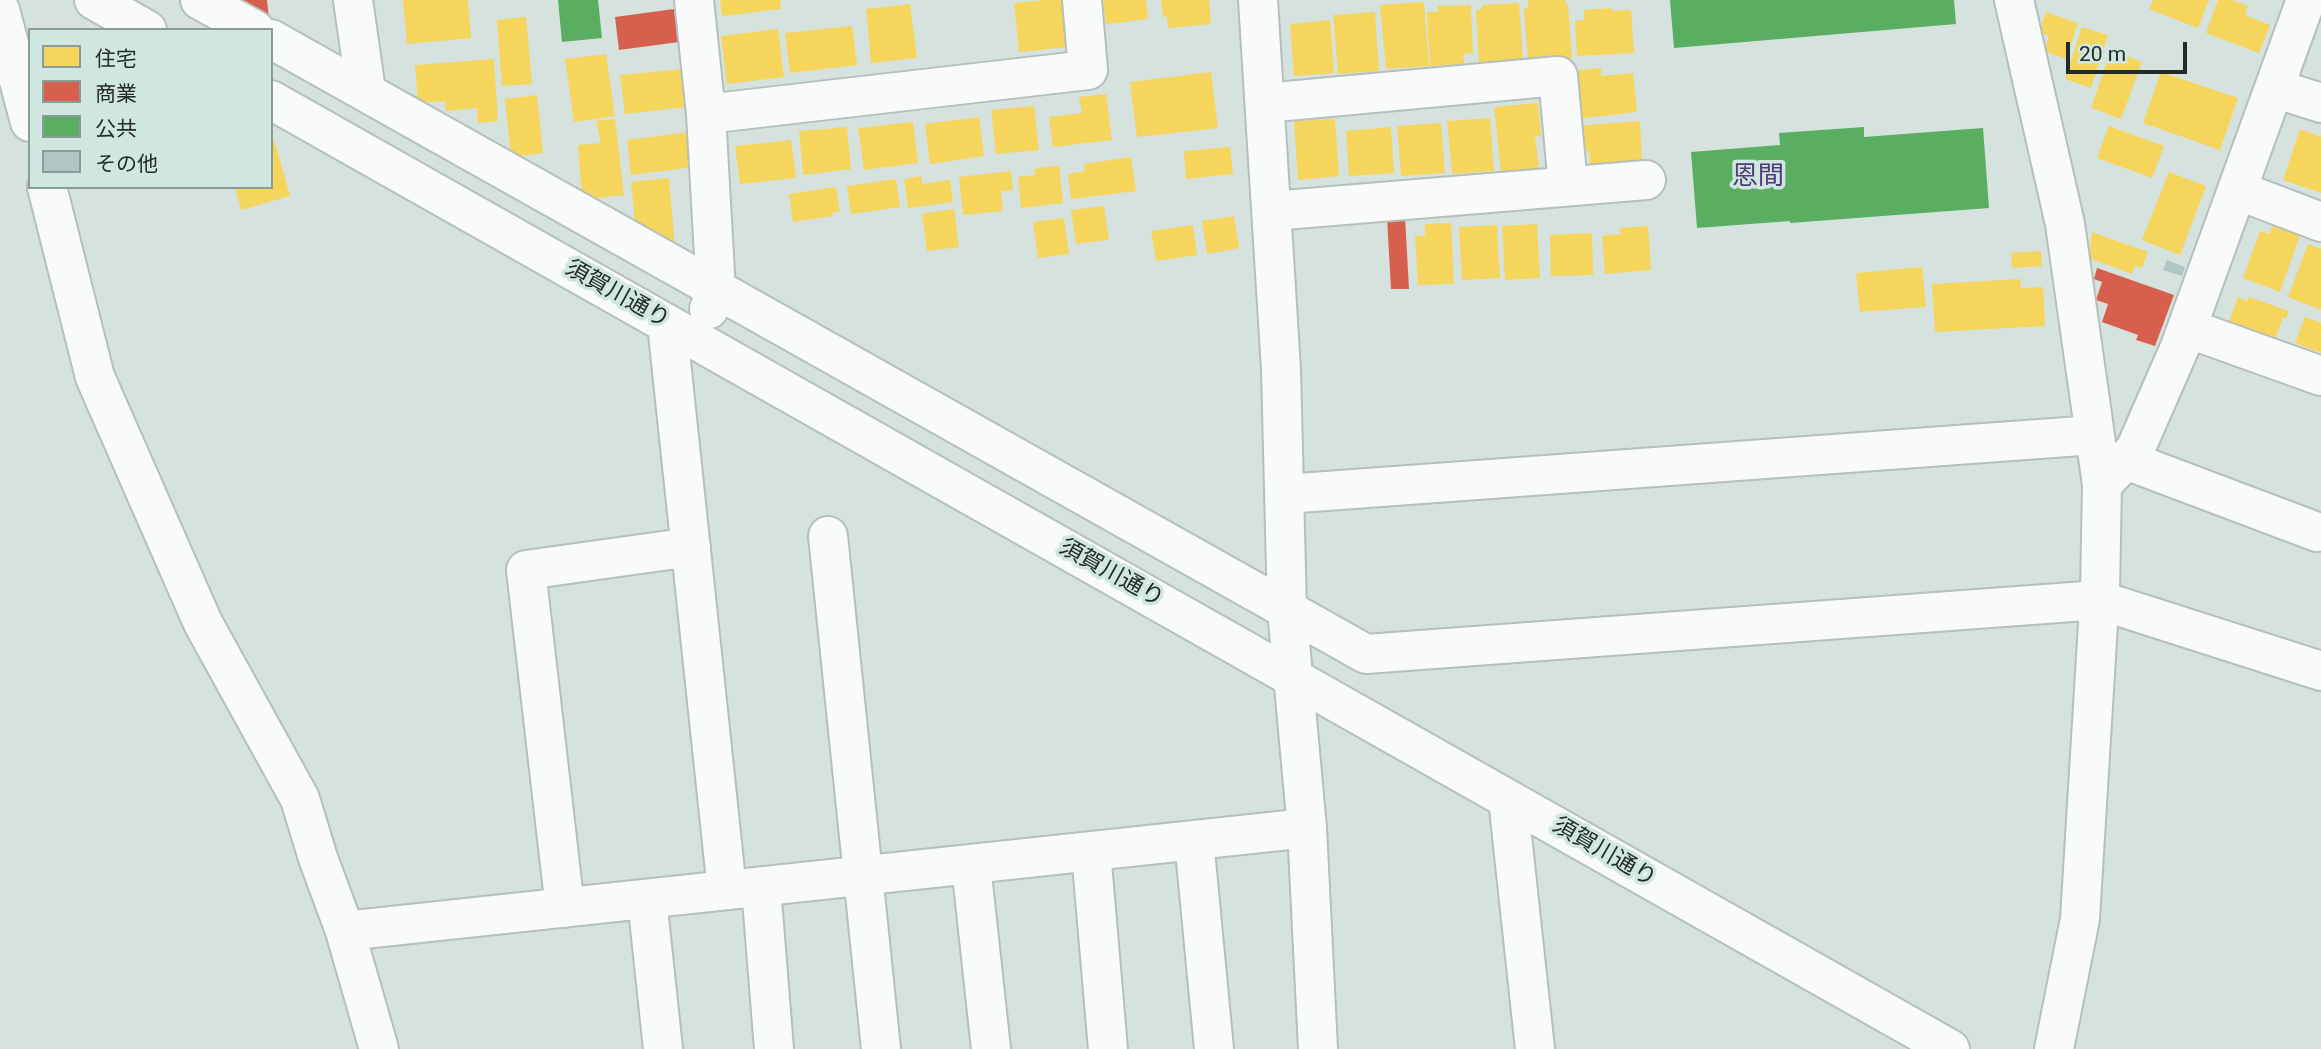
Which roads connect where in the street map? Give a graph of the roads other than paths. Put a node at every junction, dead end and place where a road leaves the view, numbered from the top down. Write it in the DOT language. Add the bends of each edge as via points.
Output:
graph roads {
  1 [pos="94,0"];
  2 [pos="200,0"];
  3 [pos="353,0"];
  4 [pos="694,0"];
  5 [pos="1082,0"];
  6 [pos="1258,0"];
  7 [pos="2014,0"];
  8 [pos="2306,0"];
  9 [pos="0,10"];
  10 [pos="143,28"];
  11 [pos="251,28"];
  12 [pos="273,40"];
  13 [pos="2274,88"];
  14 [pos="366,91"];
  15 [pos="273,101"];
  16 [pos="1265,103"];
  17 [pos="2321,103"];
  18 [pos="706,114"];
  19 [pos="28,115"];
  20 [pos="1646,180"];
  21 [pos="1568,186"];
  22 [pos="48,189"];
  23 [pos="2237,190"];
  24 [pos="1272,211"];
  25 [pos="2321,222"];
  26 [pos="716,291"];
  27 [pos="681,332"];
  28 [pos="2183,337"];
  29 [pos="2321,376"];
  30 [pos="2094,435"];
  31 [pos="2114,473"];
  32 [pos="1284,494"];
  33 [pos="2317,532"];
  34 [pos="828,536"];
  35 [pos="691,547"];
  36 [pos="2099,600"];
  37 [pos="1287,610"];
  38 [pos="2321,671"];
  39 [pos="1294,676"];
  40 [pos="1508,799"];
  41 [pos="1307,828"];
  42 [pos="1194,840"];
  43 [pos="1091,852"];
  44 [pos="971,865"];
  45 [pos="863,876"];
  46 [pos="744,888"];
  47 [pos="647,899"];
  48 [pos="565,908"];
  49 [pos="345,931"];
  50 [pos="379,1049"];
  51 [pos="663,1049"];
  52 [pos="774,1049"];
  53 [pos="881,1049"];
  54 [pos="991,1049"];
  55 [pos="1108,1049"];
  56 [pos="1214,1049"];
  57 [pos="1318,1049"];
  58 [pos="1535,1049"];
  59 [pos="1950,1049"];
  60 [pos="2054,1049"];
  1 -- 10 [label="street"];
  2 -- 11 [label="street"];
  3 -- 14 [label="street"];
  4 -- 18 [label="street"];
  5 -- 18 [label="street" via="1088,70"];
  6 -- 16 [label="street"];
  7 -- 30 [label="street" via="2065,224"];
  8 -- 13 [label="street"];
  9 -- 19 [label="street"];
  12 -- 14 [label="street"];
  13 -- 17 [label="street"];
  13 -- 23 [label="street"];
  14 -- 26 [label="street"];
  15 -- 27 [label="street, 須賀川通り"];
  16 -- 21 [label="street" via="1558,76"];
  16 -- 24 [label="street"];
  18 -- 26 [label="street"];
  20 -- 21 [label="street"];
  21 -- 24 [label="street"];
  22 -- 49 [label="street" via="95,377 203,623 300,799"];
  23 -- 25 [label="street"];
  23 -- 28 [label="street"];
  24 -- 32 [label="street"];
  26 -- 27 [label="street"];
  26 -- 37 [label="street"];
  27 -- 35 [label="street"];
  27 -- 39 [label="street, 須賀川通り"];
  28 -- 29 [label="street"];
  28 -- 31 [label="street" via="2135,450"];
  30 -- 31 [label="street"];
  30 -- 32 [label="street"];
  31 -- 33 [label="street"];
  31 -- 36 [label="street"];
  32 -- 37 [label="street"];
  34 -- 45 [label="street"];
  35 -- 46 [label="street"];
  35 -- 48 [label="street" via="526,570"];
  36 -- 37 [label="street" via="1366,654"];
  36 -- 38 [label="street"];
  36 -- 60 [label="street" via="2080,919"];
  37 -- 39 [label="street"];
  39 -- 40 [label="street, 須賀川通り"];
  39 -- 41 [label="street"];
  40 -- 58 [label="street"];
  40 -- 59 [label="street, 須賀川通り"];
  41 -- 42 [label="street"];
  41 -- 57 [label="street"];
  42 -- 43 [label="street"];
  42 -- 56 [label="street"];
  43 -- 44 [label="street"];
  43 -- 55 [label="street"];
  44 -- 45 [label="street"];
  44 -- 54 [label="street"];
  45 -- 46 [label="street"];
  45 -- 53 [label="street"];
  46 -- 47 [label="street"];
  46 -- 52 [label="street"];
  47 -- 48 [label="street"];
  47 -- 51 [label="street"];
  48 -- 49 [label="street"];
  49 -- 50 [label="street"];
}
